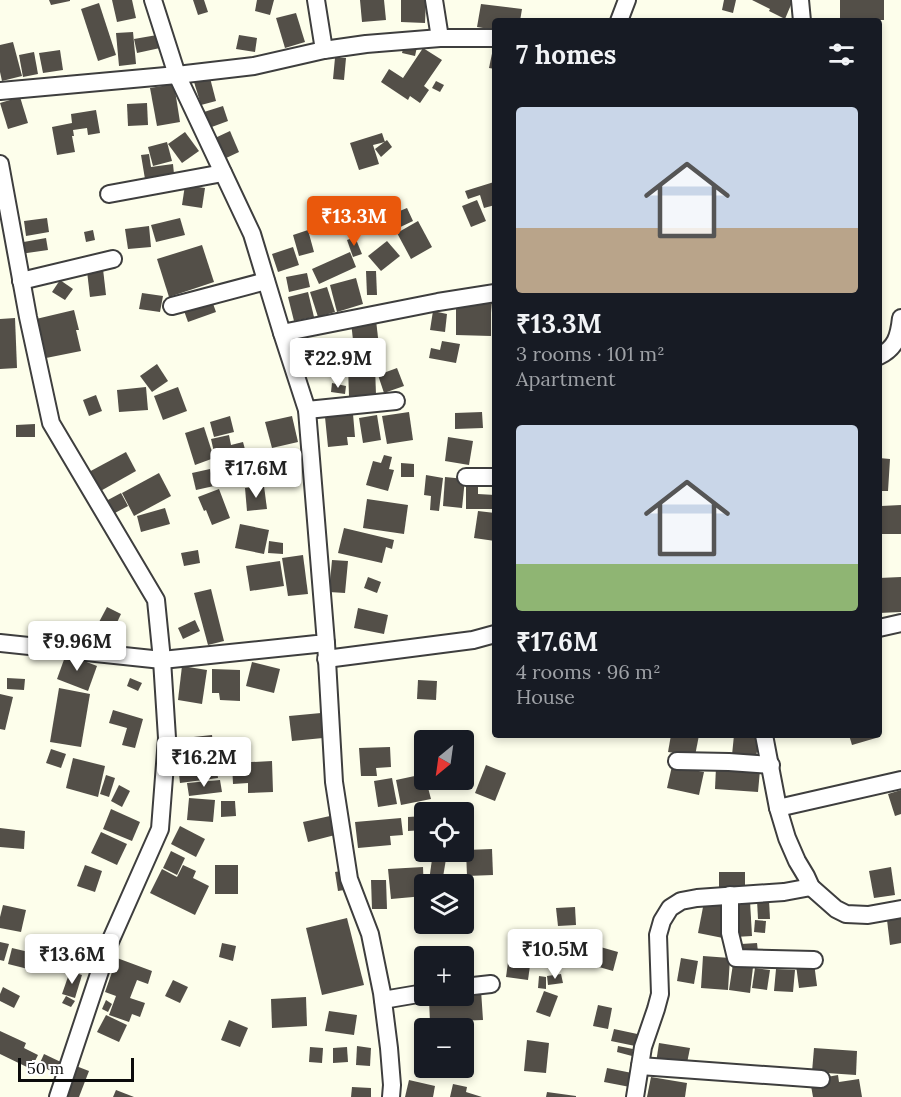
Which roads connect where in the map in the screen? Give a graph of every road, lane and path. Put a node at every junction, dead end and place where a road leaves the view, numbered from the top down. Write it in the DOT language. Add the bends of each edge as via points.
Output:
graph roads {
  1 [pos="153,0"];
  2 [pos="316,0"];
  3 [pos="434,0"];
  4 [pos="627,0"];
  5 [pos="800,0"];
  6 [pos="621,18"];
  7 [pos="802,18"];
  8 [pos="440,38"];
  9 [pos="492,38"];
  10 [pos="324,50"];
  11 [pos="177,75"];
  12 [pos="0,91"];
  13 [pos="0,164"];
  14 [pos="223,173"];
  15 [pos="109,194"];
  16 [pos="113,260"];
  17 [pos="21,281"];
  18 [pos="266,281"];
  19 [pos="492,293"];
  20 [pos="172,306"];
  21 [pos="901,318"];
  22 [pos="282,333"];
  23 [pos="882,354"];
  24 [pos="396,401"];
  25 [pos="307,410"];
  26 [pos="466,477"];
  27 [pos="492,477"];
  28 [pos="901,623"];
  29 [pos="882,627"];
  30 [pos="492,635"];
  31 [pos="0,643"];
  32 [pos="326,651"];
  33 [pos="162,660"];
  34 [pos="765,738"];
  35 [pos="677,761"];
  36 [pos="771,765"];
  37 [pos="901,780"];
  38 [pos="778,808"];
  39 [pos="811,887"];
  40 [pos="730,895"];
  41 [pos="901,909"];
  42 [pos="814,960"];
  43 [pos="491,984"];
  44 [pos="474,986"];
  45 [pos="414,995"];
  46 [pos="383,1000"];
  47 [pos="640,1066"];
  48 [pos="821,1079"];
  49 [pos="58,1097"];
  50 [pos="391,1097"];
  51 [pos="635,1097"];
  1 -- 11 [label="street"];
  2 -- 10 [label="street"];
  3 -- 8 [label="street"];
  4 -- 6 [label="street"];
  5 -- 7 [label="street"];
  8 -- 9 [label="street"];
  8 -- 10 [label="street"];
  10 -- 11 [label="street" via="254,66"];
  11 -- 12 [label="street"];
  11 -- 14 [label="street"];
  13 -- 17 [label="street"];
  14 -- 15 [label="street"];
  14 -- 18 [label="street" via="252,234"];
  16 -- 17 [label="street"];
  17 -- 33 [label="street" via="51,423 163,597"];
  18 -- 20 [label="street"];
  18 -- 22 [label="street"];
  19 -- 22 [label="street"];
  21 -- 23 [label="street" via="895,343"];
  22 -- 25 [label="street"];
  24 -- 25 [label="street"];
  25 -- 32 [label="street"];
  26 -- 27 [label="street"];
  28 -- 29 [label="street"];
  30 -- 32 [label="street" via="473,640"];
  31 -- 33 [label="street"];
  32 -- 33 [label="street"];
  32 -- 46 [label="street" via="334,782 349,879 370,934"];
  33 -- 49 [label="street" via="167,738 160,829 110,944"];
  34 -- 36 [label="street"];
  35 -- 36 [label="street"];
  36 -- 38 [label="street"];
  37 -- 38 [label="street"];
  38 -- 39 [label="street"];
  39 -- 40 [label="street"];
  39 -- 41 [label="street" via="846,914"];
  40 -- 42 [label="street" via="730,933 736,958"];
  40 -- 47 [label="street" via="681,901 670,908 663,921 658,935 660,994"];
  43 -- 44 [label="street"];
  45 -- 46 [label="street"];
  46 -- 50 [label="street"];
  47 -- 48 [label="street"];
  47 -- 51 [label="street"];
}
